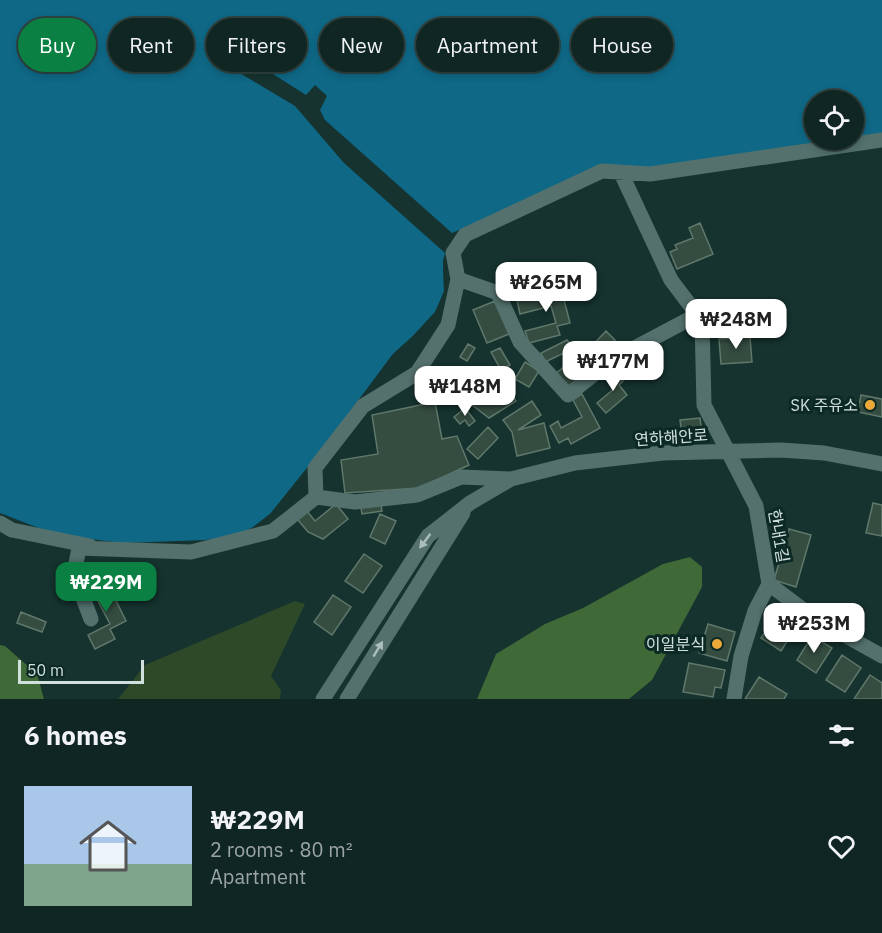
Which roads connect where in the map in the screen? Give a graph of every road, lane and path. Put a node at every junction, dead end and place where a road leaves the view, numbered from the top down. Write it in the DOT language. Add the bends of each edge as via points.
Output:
graph roads {
  1 [pos="882,140"];
  2 [pos="621,173"];
  3 [pos="458,279"];
  4 [pos="697,315"];
  5 [pos="728,452"];
  6 [pos="882,464"];
  7 [pos="511,479"];
  8 [pos="316,497"];
  9 [pos="470,503"];
  10 [pos="0,523"];
  11 [pos="117,551"];
  12 [pos="769,584"];
  13 [pos="91,619"];
  14 [pos="882,656"];
  15 [pos="323,699"];
  16 [pos="347,699"];
  17 [pos="734,699"];
  1 -- 2 [label="street" via="650,174"];
  2 -- 3 [label="street" via="602,171 465,235 453,253"];
  2 -- 4 [label="street" via="671,280"];
  3 -- 4 [label="street" via="498,293 520,342 568,395 612,360"];
  3 -- 8 [label="street" via="448,325 442,335 417,373 363,406 315,468"];
  4 -- 5 [label="street, 한내1길" via="702,321 704,405"];
  5 -- 6 [label="street, 연하해안로" via="824,453"];
  5 -- 7 [label="street, 연하해안로" via="663,453 575,463"];
  5 -- 12 [label="street, 한내1길" via="756,506"];
  7 -- 8 [label="street" via="461,477 417,495 355,502"];
  7 -- 9 [label="street, 연하해안로"];
  8 -- 11 [label="street" via="273,531 191,552"];
  9 -- 15 [label="street, 연하해안로, one-way" via="428,536"];
  16 -- 9 [label="street, 연하해안로, one-way"];
  10 -- 11 [label="street" via="12,530"];
  11 -- 13 [label="street" via="79,548 74,574"];
  12 -- 14 [label="street" via="814,618"];
  12 -- 17 [label="street, 한내1길" via="755,611 741,656"];
}
